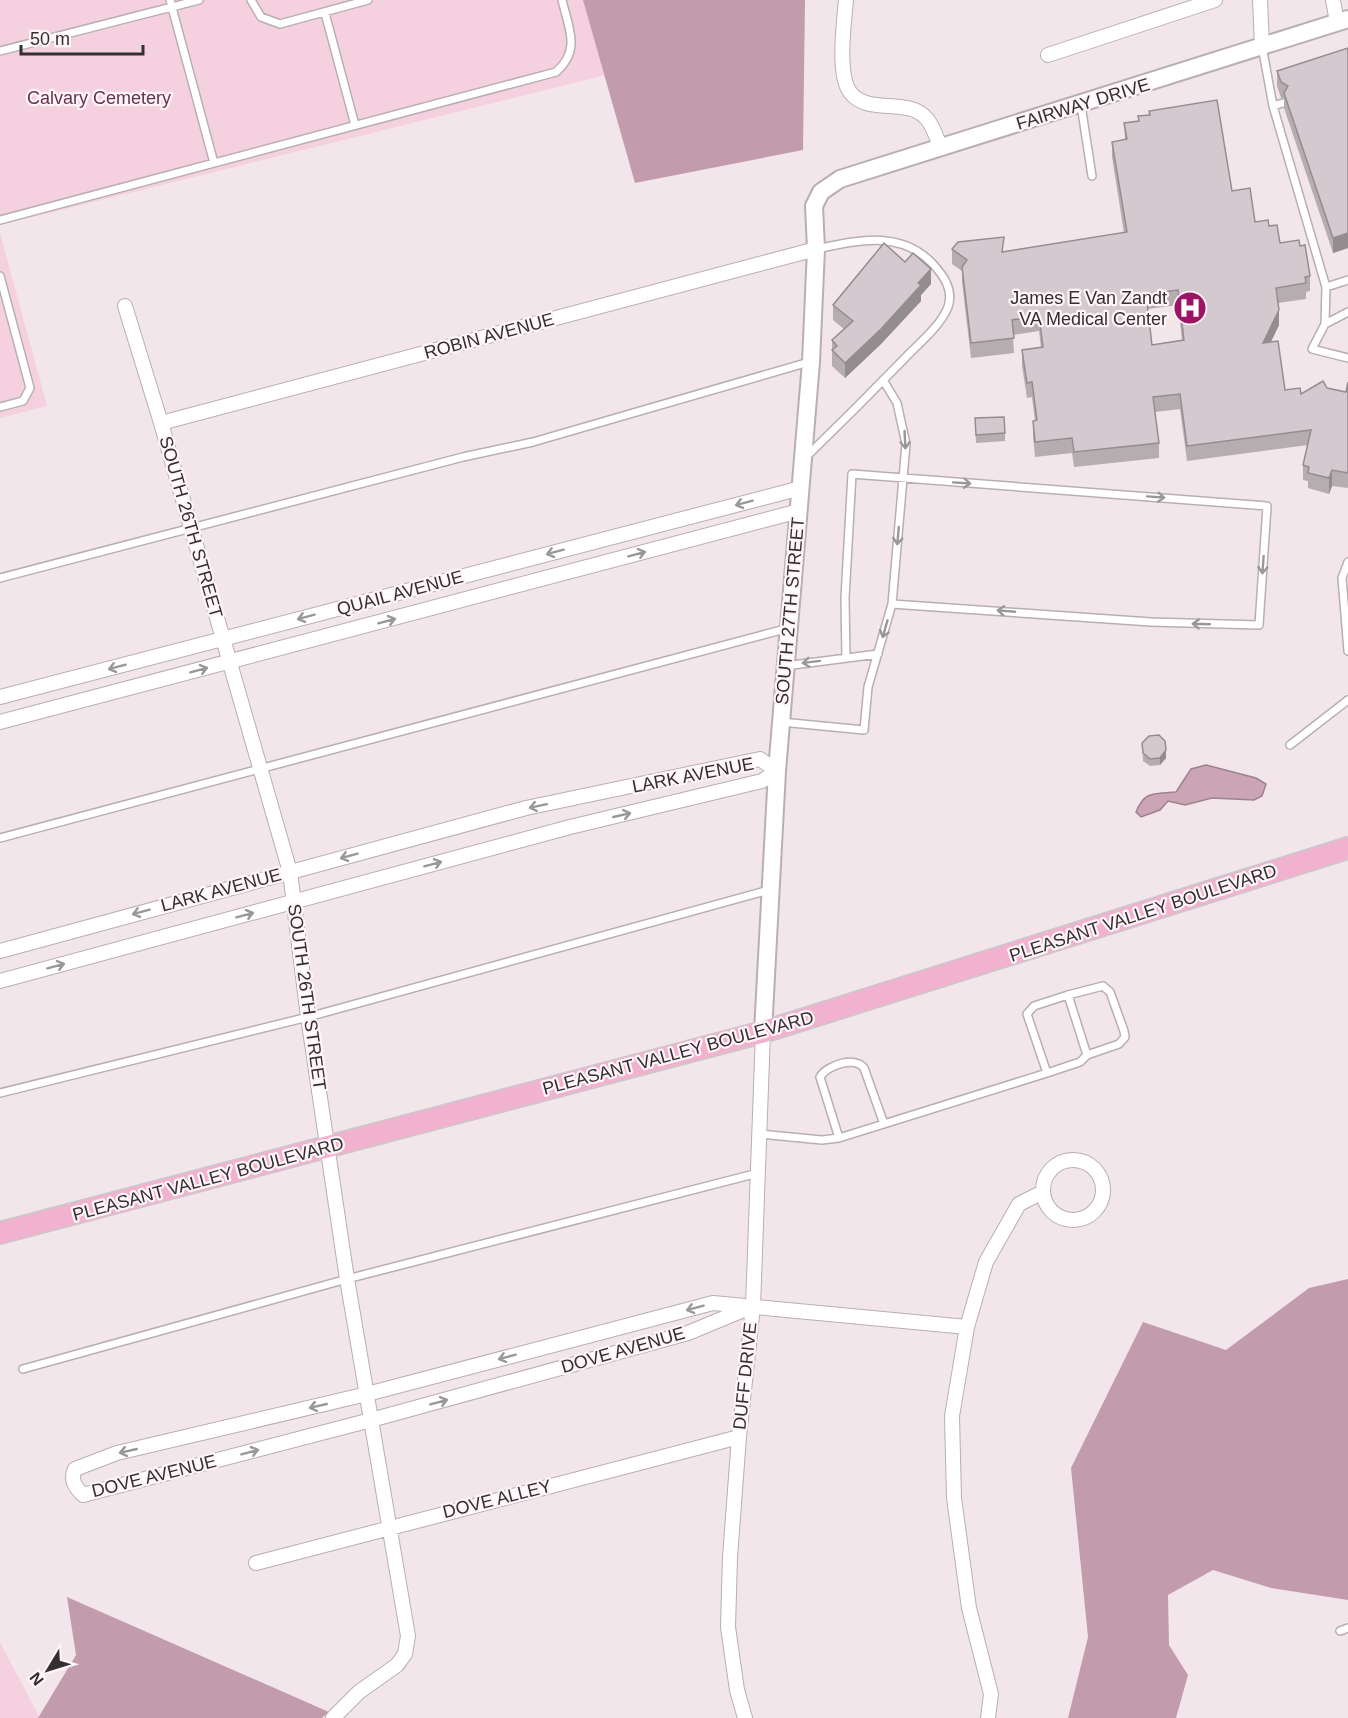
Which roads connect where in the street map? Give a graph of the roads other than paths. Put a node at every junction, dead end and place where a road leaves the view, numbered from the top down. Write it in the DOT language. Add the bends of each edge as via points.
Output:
graph roads {
  1 [pos="199,0"];
  2 [pos="250,0"];
  3 [pos="368,0"];
  4 [pos="562,0"];
  5 [pos="846,0"];
  6 [pos="1215,0"];
  7 [pos="1260,0"];
  8 [pos="1333,0"];
  9 [pos="171,4"];
  10 [pos="325,14"];
  11 [pos="1343,20"];
  12 [pos="1262,46"];
  13 [pos="0,51"];
  14 [pos="1047,55"];
  15 [pos="1283,103"];
  16 [pos="1081,105"];
  17 [pos="1273,106"];
  18 [pos="355,125"];
  19 [pos="941,148"];
  20 [pos="214,163"];
  21 [pos="1092,176"];
  22 [pos="821,192"];
  23 [pos="0,220"];
  24 [pos="816,249"];
  25 [pos="0,276"];
  26 [pos="1348,280"];
  27 [pos="1326,287"];
  28 [pos="125,306"];
  29 [pos="1348,312"];
  30 [pos="1325,324"];
  31 [pos="1348,358"];
  32 [pos="811,362"];
  33 [pos="883,380"];
  34 [pos="0,407"];
  35 [pos="161,423"];
  36 [pos="803,459"];
  37 [pos="904,478"];
  38 [pos="801,489"];
  39 [pos="799,512"];
  40 [pos="192,530"];
  41 [pos="1348,562"];
  42 [pos="0,578"];
  43 [pos="409,591"];
  44 [pos="892,604"];
  45 [pos="416,613"];
  46 [pos="789,628"];
  47 [pos="224,639"];
  48 [pos="1348,651"];
  49 [pos="878,654"];
  50 [pos="846,658"];
  51 [pos="230,662"];
  52 [pos="785,666"];
  53 [pos="66,680"];
  54 [pos="0,697"];
  55 [pos="1348,700"];
  56 [pos="72,703"];
  57 [pos="0,722"];
  58 [pos="781,722"];
  59 [pos="1290,746"];
  60 [pos="260,768"];
  61 [pos="777,771"];
  62 [pos="0,838"];
  63 [pos="1348,848"];
  64 [pos="290,872"];
  65 [pos="770,890"];
  66 [pos="294,902"];
  67 [pos="0,951"];
  68 [pos="0,981"];
  69 [pos="1068,995"];
  70 [pos="308,1017"];
  71 [pos="763,1032"];
  72 [pos="1087,1055"];
  73 [pos="1047,1073"];
  74 [pos="0,1093"];
  75 [pos="884,1124"];
  76 [pos="759,1134"];
  77 [pos="839,1138"];
  78 [pos="328,1147"];
  79 [pos="758,1173"];
  80 [pos="1043,1192"];
  81 [pos="0,1233"];
  82 [pos="347,1279"];
  83 [pos="753,1306"];
  84 [pos="967,1327"];
  85 [pos="23,1369"];
  86 [pos="367,1394"];
  87 [pos="371,1420"];
  88 [pos="738,1437"];
  89 [pos="388,1527"];
  90 [pos="256,1563"];
  91 [pos="1348,1628"];
  92 [pos="1340,1631"];
  93 [pos="333,1718"];
  94 [pos="745,1718"];
  95 [pos="988,1718"];
  1 -- 9 [label="lane"];
  2 -- 10 [label="lane" via="261,17 280,24"];
  3 -- 10 [label="lane"];
  4 -- 18 [label="lane" via="572,51 556,72"];
  5 -- 19 [label="street" via="842,62 849,92 861,101 912,108 927,119"];
  6 -- 14 [label="street"];
  7 -- 12 [label="street"];
  8 -- 11 [label="street"];
  9 -- 13 [label="lane"];
  9 -- 20 [label="lane"];
  10 -- 18 [label="lane"];
  11 -- 12 [label="street, FAIRWAY DRIVE"];
  12 -- 16 [label="street, FAIRWAY DRIVE"];
  12 -- 17 [label="lane"];
  15 -- 17 [label="lane"];
  16 -- 19 [label="street, FAIRWAY DRIVE"];
  16 -- 21 [label="lane"];
  17 -- 27 [label="lane"];
  18 -- 20 [label="lane"];
  19 -- 22 [label="street, FAIRWAY DRIVE" via="840,180"];
  20 -- 23 [label="lane"];
  22 -- 24 [label="street, SOUTH 27TH STREET" via="814,206"];
  24 -- 32 [label="street, SOUTH 27TH STREET"];
  24 -- 33 [label="lane" via="867,239 895,241 923,256 946,280 950,297 943,316"];
  24 -- 35 [label="street, ROBIN AVENUE"];
  25 -- 34 [label="lane" via="30,388 23,401"];
  26 -- 27 [label="lane"];
  27 -- 30 [label="lane"];
  28 -- 35 [label="street, SOUTH 26TH STREET"];
  29 -- 30 [label="lane"];
  30 -- 31 [label="lane" via="1312,349"];
  32 -- 36 [label="street, SOUTH 27TH STREET"];
  32 -- 40 [label="lane" via="533,442"];
  33 -- 36 [label="lane"];
  33 -- 37 [label="lane, one-way" via="897,403 905,430"];
  35 -- 40 [label="street, SOUTH 26TH STREET"];
  36 -- 38 [label="street, SOUTH 27TH STREET"];
  37 -- 44 [label="lane, one-way"];
  37 -- 44 [label="lane, one-way" via="1267,506 1259,625 1151,622"];
  37 -- 50 [label="lane" via="852,474"];
  38 -- 39 [label="street, SOUTH 27TH STREET"];
  38 -- 43 [label="street, QUAIL AVENUE, one-way"];
  45 -- 39 [label="street, QUAIL AVENUE, one-way"];
  39 -- 46 [label="street, SOUTH 27TH STREET"];
  40 -- 42 [label="lane"];
  40 -- 47 [label="street, SOUTH 26TH STREET"];
  41 -- 48 [label="lane" via="1342,578"];
  43 -- 45 [label="street"];
  43 -- 47 [label="street, QUAIL AVENUE, one-way"];
  44 -- 49 [label="lane, one-way"];
  51 -- 45 [label="street, QUAIL AVENUE, one-way"];
  46 -- 52 [label="street, SOUTH 27TH STREET"];
  46 -- 60 [label="lane"];
  47 -- 51 [label="street, SOUTH 26TH STREET"];
  47 -- 53 [label="street, QUAIL AVENUE, one-way"];
  49 -- 50 [label="lane"];
  49 -- 58 [label="lane" via="868,687 864,730"];
  50 -- 52 [label="lane, one-way"];
  56 -- 51 [label="street, QUAIL AVENUE, one-way"];
  51 -- 60 [label="street, SOUTH 26TH STREET"];
  52 -- 58 [label="street, SOUTH 27TH STREET"];
  53 -- 54 [label="street, QUAIL AVENUE"];
  53 -- 56 [label="street"];
  55 -- 59 [label="lane"];
  56 -- 57 [label="street, QUAIL AVENUE"];
  58 -- 61 [label="street, SOUTH 27TH STREET"];
  60 -- 62 [label="lane"];
  60 -- 64 [label="street, SOUTH 26TH STREET"];
  61 -- 64 [label="street, LARK AVENUE, one-way" via="760,759 526,808"];
  61 -- 65 [label="street, SOUTH 27TH STREET"];
  66 -- 61 [label="street, LARK AVENUE, one-way" via="570,827 762,781"];
  63 -- 71 [label="main road, PLEASANT VALLEY BOULEVARD"];
  64 -- 66 [label="street, SOUTH 26TH STREET"];
  64 -- 67 [label="street, LARK AVENUE, one-way"];
  65 -- 70 [label="lane"];
  65 -- 71 [label="street, SOUTH 27TH STREET"];
  68 -- 66 [label="street, LARK AVENUE, one-way"];
  66 -- 70 [label="street, SOUTH 26TH STREET"];
  69 -- 72 [label="lane"];
  69 -- 72 [label="lane" via="1103,986 1110,992 1124,1031 1125,1037 1119,1044"];
  69 -- 73 [label="lane" via="1034,1006 1027,1014"];
  70 -- 74 [label="lane"];
  70 -- 78 [label="street, SOUTH 26TH STREET"];
  71 -- 76 [label="street, DUFF DRIVE"];
  71 -- 78 [label="main road, PLEASANT VALLEY BOULEVARD"];
  72 -- 73 [label="lane" via="1080,1062"];
  73 -- 75 [label="lane"];
  75 -- 77 [label="lane"];
  75 -- 77 [label="lane" via="864,1068 851,1062 827,1070 820,1077"];
  76 -- 77 [label="lane"];
  76 -- 79 [label="street, DUFF DRIVE"];
  78 -- 81 [label="main road, PLEASANT VALLEY BOULEVARD"];
  78 -- 82 [label="street, SOUTH 26TH STREET"];
  79 -- 82 [label="lane"];
  79 -- 83 [label="street, DUFF DRIVE"];
  80 -- 80 [label="street" via="1050,1209 1075,1220 1092,1213 1103,1188 1094,1170 1076,1161 1066,1161 1049,1173"];
  80 -- 84 [label="street" via="1019,1204 998,1238 986,1262"];
  82 -- 85 [label="lane"];
  82 -- 86 [label="street, SOUTH 26TH STREET"];
  83 -- 84 [label="street, DOVE AVENUE"];
  83 -- 86 [label="street, DOVE AVENUE, one-way" via="713,1303"];
  87 -- 83 [label="street, DOVE AVENUE, one-way" via="688,1333"];
  83 -- 88 [label="street, DUFF DRIVE"];
  84 -- 95 [label="street" via="952,1416 954,1498 969,1608 991,1694"];
  86 -- 87 [label="street, SOUTH 26TH STREET"];
  86 -- 87 [label="street, DOVE AVENUE, one-way" via="117,1453 75,1469 74,1486 83,1495"];
  87 -- 89 [label="street, SOUTH 26TH STREET"];
  88 -- 89 [label="street, DOVE ALLEY"];
  88 -- 94 [label="street, DUFF DRIVE" via="728,1627"];
  89 -- 90 [label="street, DOVE ALLEY"];
  89 -- 93 [label="street, SOUTH 26TH STREET" via="408,1636 405,1654 398,1665 359,1692"];
  91 -- 92 [label="lane"];
}
